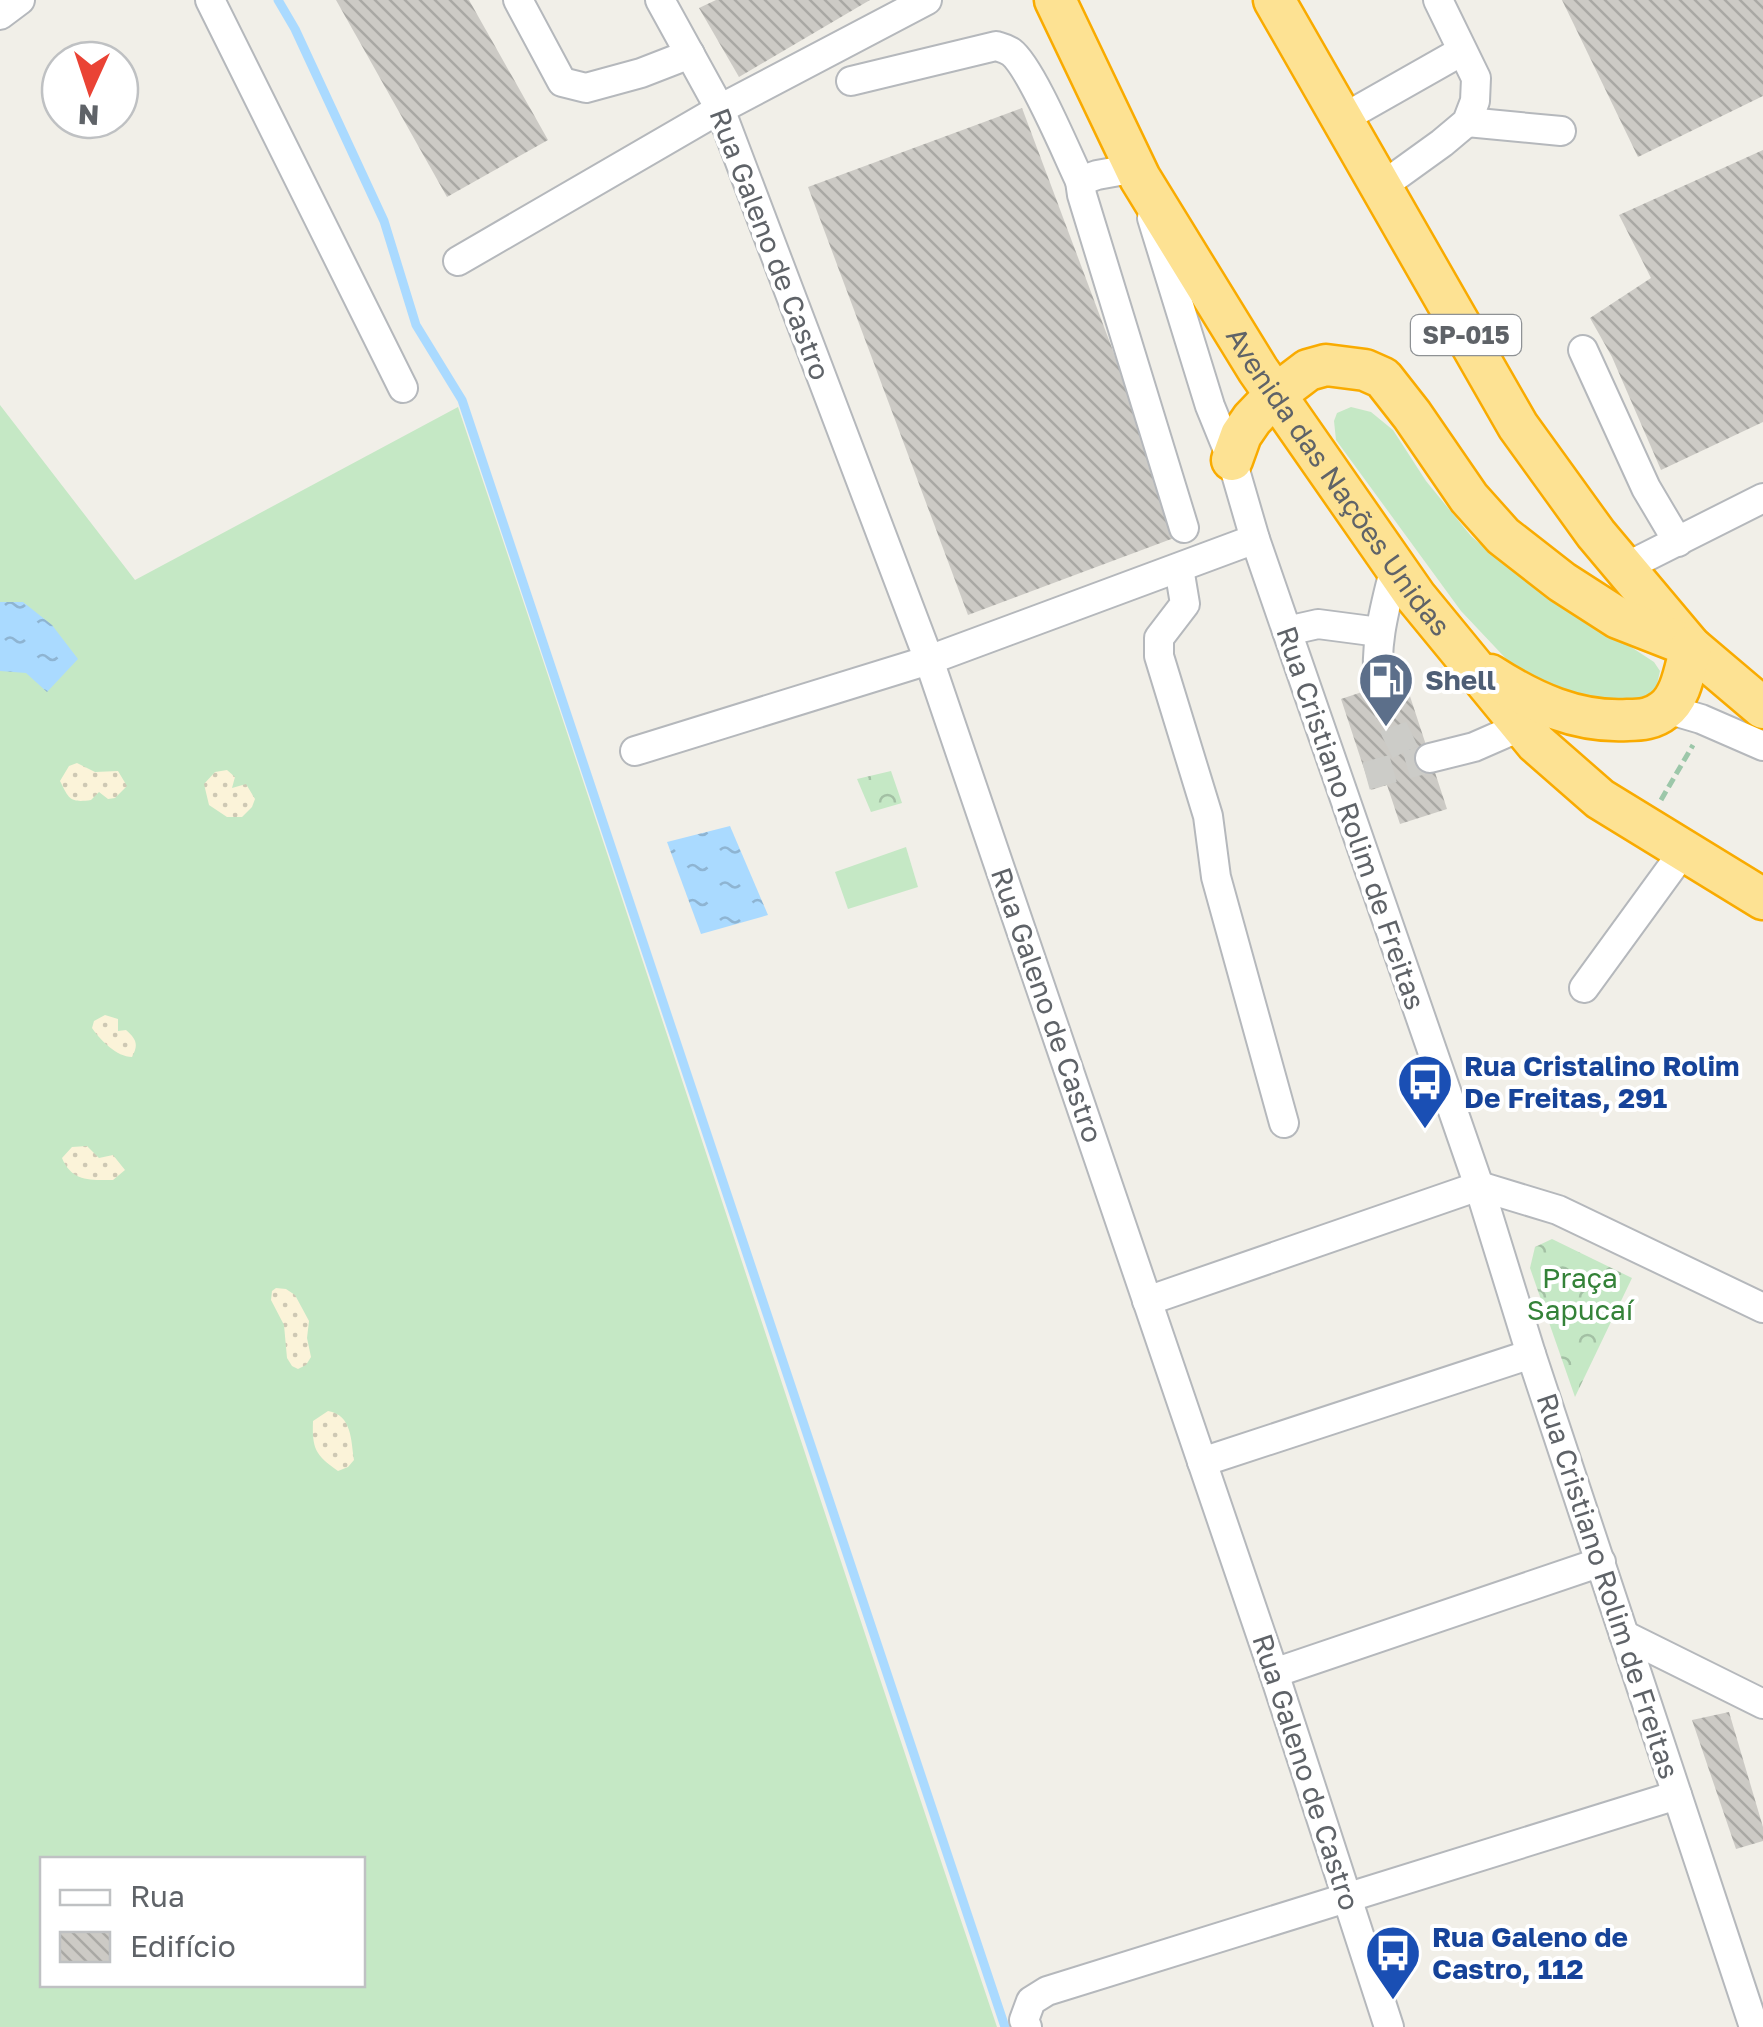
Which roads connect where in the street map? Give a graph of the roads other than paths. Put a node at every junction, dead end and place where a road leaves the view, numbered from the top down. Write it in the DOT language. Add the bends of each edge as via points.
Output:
graph roads {
  1 [pos="20,0"];
  2 [pos="210,0"];
  3 [pos="518,0"];
  4 [pos="660,0"];
  5 [pos="926,0"];
  6 [pos="1055,0"];
  7 [pos="1274,0"];
  8 [pos="1438,0"];
  9 [pos="0,15"];
  10 [pos="1462,51"];
  11 [pos="690,54"];
  12 [pos="851,81"];
  13 [pos="720,108"];
  14 [pos="1342,119"];
  15 [pos="1467,122"];
  16 [pos="1561,131"];
  17 [pos="1138,173"];
  18 [pos="1080,181"];
  19 [pos="1381,187"];
  20 [pos="458,260"];
  21 [pos="1582,350"];
  22 [pos="402,388"];
  23 [pos="1275,395"];
  24 [pos="1232,460"];
  25 [pos="1763,498"];
  26 [pos="1184,528"];
  27 [pos="1255,539"];
  28 [pos="1678,542"];
  29 [pos="1394,567"];
  30 [pos="1179,568"];
  31 [pos="1624,568"];
  32 [pos="1286,631"];
  33 [pos="1380,632"];
  34 [pos="1690,647"];
  35 [pos="929,660"];
  36 [pos="1466,660"];
  37 [pos="1380,687"];
  38 [pos="1763,708"];
  39 [pos="1684,714"];
  40 [pos="1522,726"];
  41 [pos="1763,746"];
  42 [pos="635,751"];
  43 [pos="1430,758"];
  44 [pos="1683,852"];
  45 [pos="1763,899"];
  46 [pos="1584,988"];
  47 [pos="1284,1123"];
  48 [pos="1478,1186"];
  49 [pos="1147,1301"];
  50 [pos="1763,1308"];
  51 [pos="1531,1354"];
  52 [pos="1202,1462"];
  53 [pos="1600,1562"];
  54 [pos="1624,1635"];
  55 [pos="1274,1672"];
  56 [pos="1763,1704"];
  57 [pos="1677,1794"];
  58 [pos="1347,1899"];
  59 [pos="1026,2023"];
  60 [pos="1389,2027"];
  61 [pos="1754,2027"];
  1 -- 9 [label="street"];
  2 -- 22 [label="street"];
  3 -- 11 [label="street" via="562,82 586,88"];
  4 -- 11 [label="street, Rua Galeno de Castro"];
  5 -- 13 [label="street"];
  6 -- 17 [label="highway, Avenida das Nações Unidas"];
  7 -- 14 [label="highway, SP-015"];
  8 -- 10 [label="street"];
  10 -- 14 [label="street"];
  10 -- 15 [label="street" via="1476,78"];
  11 -- 13 [label="street, Rua Galeno de Castro"];
  12 -- 18 [label="street" via="1006,49 1030,79"];
  13 -- 20 [label="street"];
  13 -- 35 [label="street, Rua Galeno de Castro"];
  14 -- 19 [label="highway, SP-015"];
  15 -- 16 [label="street"];
  15 -- 19 [label="street"];
  17 -- 18 [label="street"];
  17 -- 23 [label="highway, Avenida das Nações Unidas"];
  17 -- 24 [label="street, Rua Cristiano Rolim de Freitas"];
  18 -- 26 [label="street"];
  19 -- 31 [label="highway, SP-015" via="1518,426"];
  21 -- 28 [label="street"];
  23 -- 24 [label="highway" via="1240,435"];
  23 -- 29 [label="highway, Avenida das Nações Unidas"];
  23 -- 34 [label="highway" via="1326,365 1382,378 1503,536 1618,618"];
  24 -- 27 [label="street, Rua Cristiano Rolim de Freitas"];
  25 -- 28 [label="street"];
  27 -- 30 [label="street"];
  27 -- 32 [label="street, Rua Cristiano Rolim de Freitas"];
  28 -- 31 [label="street"];
  29 -- 33 [label="street"];
  29 -- 36 [label="highway, Avenida das Nações Unidas"];
  30 -- 35 [label="street"];
  30 -- 47 [label="street" via="1186,604 1159,638 1159,656 1208,816 1216,877"];
  31 -- 34 [label="highway, SP-015"];
  32 -- 33 [label="street" via="1318,624"];
  32 -- 48 [label="street, Rua Cristiano Rolim de Freitas" via="1353,780"];
  33 -- 37 [label="street"];
  34 -- 38 [label="highway, SP-015"];
  34 -- 39 [label="highway" via="1680,686"];
  35 -- 42 [label="street"];
  35 -- 49 [label="street, Rua Galeno de Castro"];
  36 -- 39 [label="highway" via="1563,713 1607,722"];
  36 -- 40 [label="highway, Avenida das Nações Unidas"];
  39 -- 41 [label="street"];
  40 -- 43 [label="street" via="1474,748"];
  40 -- 44 [label="highway, Avenida das Nações Unidas" via="1600,799"];
  44 -- 45 [label="highway, Avenida das Nações Unidas"];
  44 -- 46 [label="street"];
  48 -- 49 [label="street"];
  48 -- 50 [label="street" via="1558,1210"];
  48 -- 51 [label="street, Rua Cristiano Rolim de Freitas"];
  49 -- 52 [label="street, Rua Galeno de Castro"];
  51 -- 52 [label="street"];
  51 -- 53 [label="street, Rua Cristiano Rolim de Freitas"];
  52 -- 55 [label="street, Rua Galeno de Castro"];
  53 -- 54 [label="street, Rua Cristiano Rolim de Freitas"];
  53 -- 55 [label="street"];
  54 -- 56 [label="street"];
  54 -- 57 [label="street, Rua Cristiano Rolim de Freitas"];
  55 -- 58 [label="street, Rua Galeno de Castro"];
  57 -- 58 [label="street"];
  57 -- 61 [label="street, Rua Cristiano Rolim de Freitas"];
  58 -- 59 [label="street" via="1047,1991 1031,2001"];
  58 -- 60 [label="street, Rua Galeno de Castro"];
}
